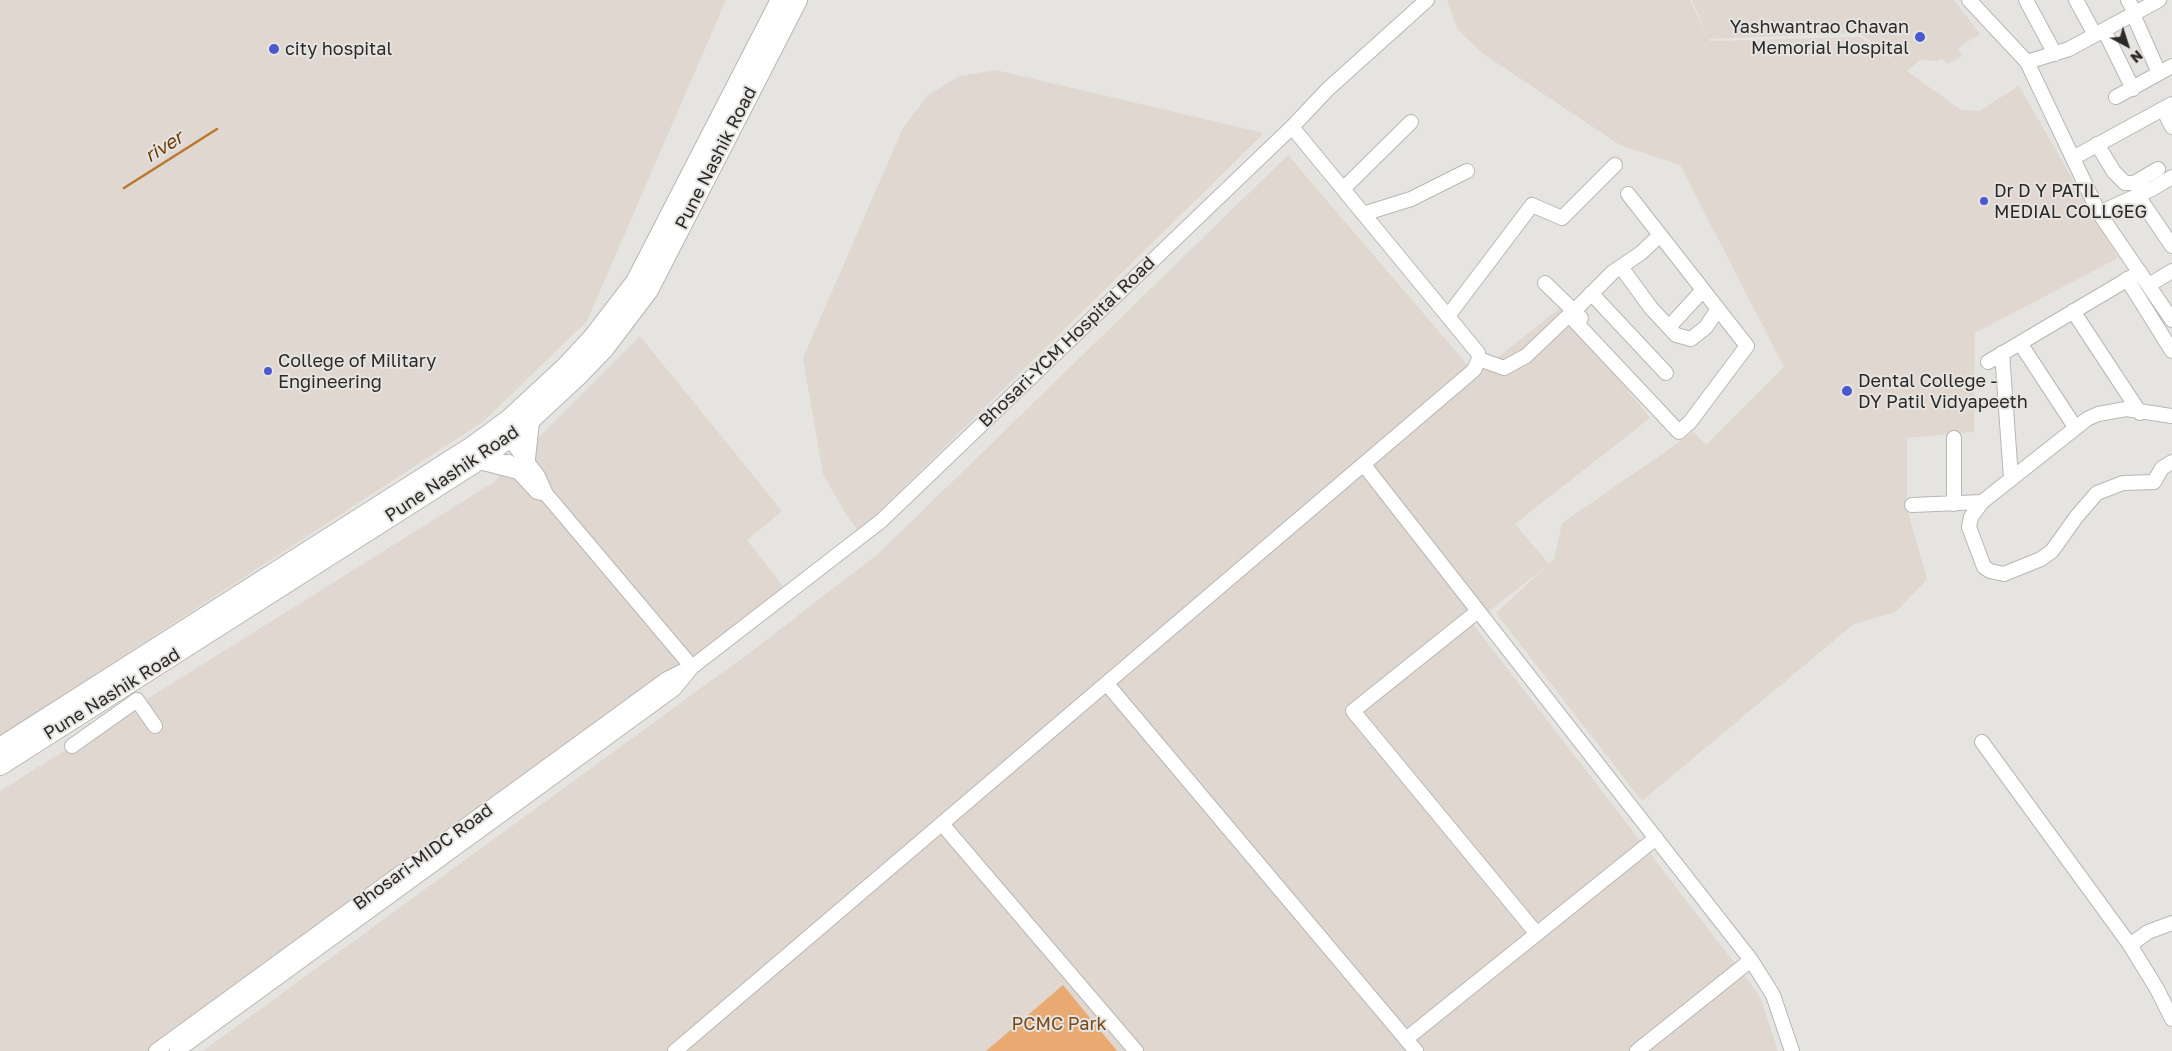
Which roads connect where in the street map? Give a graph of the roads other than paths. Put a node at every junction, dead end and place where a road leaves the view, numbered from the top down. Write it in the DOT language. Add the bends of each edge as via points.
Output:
graph roads {
  1 [pos="781,0"];
  2 [pos="797,0"];
  3 [pos="1427,0"];
  4 [pos="1970,0"];
  5 [pos="2026,0"];
  6 [pos="2076,0"];
  7 [pos="2128,0"];
  8 [pos="2159,0"];
  9 [pos="2134,14"];
  10 [pos="2099,33"];
  11 [pos="2055,54"];
  12 [pos="2027,62"];
  13 [pos="2172,66"];
  14 [pos="2159,73"];
  15 [pos="2133,89"];
  16 [pos="2116,97"];
  17 [pos="2168,106"];
  18 [pos="1411,122"];
  19 [pos="1292,127"];
  20 [pos="2172,127"];
  21 [pos="2098,144"];
  22 [pos="2073,158"];
  23 [pos="1615,165"];
  24 [pos="1467,172"];
  25 [pos="2167,178"];
  26 [pos="1343,189"];
  27 [pos="1628,194"];
  28 [pos="2138,196"];
  29 [pos="2099,213"];
  30 [pos="1363,214"];
  31 [pos="1660,235"];
  32 [pos="2172,246"];
  33 [pos="1621,267"];
  34 [pos="2140,272"];
  35 [pos="2171,273"];
  36 [pos="2127,279"];
  37 [pos="1543,285"];
  38 [pos="2149,285"];
  39 [pos="1703,290"];
  40 [pos="1591,294"];
  41 [pos="1718,309"];
  42 [pos="2073,312"];
  43 [pos="1572,313"];
  44 [pos="1448,316"];
  45 [pos="2172,320"];
  46 [pos="1669,327"];
  47 [pos="2020,343"];
  48 [pos="2172,351"];
  49 [pos="2002,354"];
  50 [pos="1479,359"];
  51 [pos="1988,362"];
  52 [pos="1666,373"];
  53 [pos="2140,413"];
  54 [pos="2172,416"];
  55 [pos="529,421"];
  56 [pos="2075,426"];
  57 [pos="498,437"];
  58 [pos="1954,438"];
  59 [pos="480,459"];
  60 [pos="2172,462"];
  61 [pos="520,463"];
  62 [pos="1364,465"];
  63 [pos="2011,478"];
  64 [pos="1982,502"];
  65 [pos="1954,504"];
  66 [pos="1912,506"];
  67 [pos="1478,611"];
  68 [pos="692,667"];
  69 [pos="1107,684"];
  70 [pos="155,726"];
  71 [pos="1982,742"];
  72 [pos="72,746"];
  73 [pos="0,748"];
  74 [pos="0,764"];
  75 [pos="942,824"];
  76 [pos="1656,838"];
  77 [pos="2172,923"];
  78 [pos="1537,934"];
  79 [pos="2130,946"];
  80 [pos="1751,960"];
  81 [pos="2172,1019"];
  82 [pos="1406,1039"];
  83 [pos="156,1051"];
  84 [pos="177,1051"];
  85 [pos="675,1051"];
  86 [pos="1136,1051"];
  87 [pos="1416,1051"];
  88 [pos="1637,1051"];
  89 [pos="1792,1051"];
  1 -- 57 [label="highway, Pune Nashik Road" via="636,282 580,353 510,419"];
  2 -- 55 [label="highway, Pune Nashik Road" via="648,290 604,348"];
  3 -- 19 [label="street, Bhosari-YCM Hospital Road" via="1328,88"];
  4 -- 12 [label="street"];
  5 -- 11 [label="street"];
  6 -- 10 [label="street"];
  7 -- 9 [label="street"];
  8 -- 9 [label="street"];
  9 -- 10 [label="street"];
  9 -- 14 [label="street"];
  10 -- 11 [label="street"];
  10 -- 15 [label="street"];
  11 -- 12 [label="street"];
  12 -- 22 [label="street"];
  13 -- 14 [label="street"];
  14 -- 15 [label="street"];
  15 -- 16 [label="street"];
  17 -- 20 [label="street"];
  17 -- 21 [label="street"];
  18 -- 26 [label="street"];
  19 -- 26 [label="street"];
  19 -- 68 [label="street, Bhosari-YCM Hospital Road" via="881,521"];
  21 -- 22 [label="street"];
  21 -- 25 [label="street" via="2114,172 2125,183"];
  22 -- 29 [label="street"];
  23 -- 44 [label="street" via="1562,218 1532,205"];
  24 -- 30 [label="street" via="1411,199"];
  25 -- 28 [label="street"];
  26 -- 30 [label="street"];
  27 -- 31 [label="street"];
  28 -- 29 [label="street"];
  28 -- 32 [label="street"];
  29 -- 34 [label="street"];
  30 -- 44 [label="street"];
  31 -- 33 [label="street"];
  31 -- 39 [label="street"];
  33 -- 40 [label="street"];
  33 -- 46 [label="street"];
  34 -- 36 [label="street"];
  34 -- 38 [label="street"];
  35 -- 38 [label="street"];
  36 -- 42 [label="street"];
  36 -- 48 [label="street"];
  37 -- 43 [label="street"];
  38 -- 45 [label="street"];
  39 -- 41 [label="street"];
  39 -- 46 [label="street"];
  40 -- 43 [label="street"];
  40 -- 52 [label="street"];
  41 -- 43 [label="street" via="1748,346 1679,432"];
  41 -- 46 [label="street" via="1706,327 1691,339 1676,335"];
  42 -- 47 [label="street"];
  42 -- 53 [label="street"];
  43 -- 50 [label="street" via="1526,356 1504,368"];
  44 -- 50 [label="street" via="1478,353"];
  47 -- 49 [label="street"];
  47 -- 56 [label="street"];
  49 -- 51 [label="street"];
  49 -- 63 [label="street"];
  50 -- 62 [label="street" via="1471,374"];
  53 -- 54 [label="street"];
  53 -- 56 [label="street" via="2126,409 2098,414"];
  55 -- 57 [label="highway, Pune Nashik Road"];
  55 -- 61 [label="highway"];
  56 -- 63 [label="street"];
  57 -- 59 [label="highway, Pune Nashik Road"];
  57 -- 61 [label="street"];
  57 -- 73 [label="highway, Pune Nashik Road"];
  58 -- 65 [label="street"];
  59 -- 61 [label="highway"];
  59 -- 74 [label="highway, Pune Nashik Road"];
  60 -- 64 [label="street" via="2162,468 2154,482 2123,482 2097,493 2052,551 2004,574 1984,567 1969,528 1971,517"];
  61 -- 68 [label="street" via="537,492 546,494"];
  62 -- 67 [label="street"];
  62 -- 69 [label="street"];
  63 -- 64 [label="street"];
  64 -- 65 [label="street"];
  65 -- 66 [label="street"];
  67 -- 76 [label="street"];
  67 -- 78 [label="street" via="1353,711"];
  68 -- 83 [label="street, Bhosari-MIDC Road" via="659,684"];
  68 -- 84 [label="street, Bhosari-MIDC Road" via="674,689"];
  69 -- 75 [label="street"];
  69 -- 82 [label="street"];
  70 -- 72 [label="street" via="137,700"];
  71 -- 79 [label="street"];
  75 -- 85 [label="street"];
  75 -- 86 [label="street"];
  76 -- 78 [label="street"];
  76 -- 80 [label="street"];
  77 -- 79 [label="street" via="2148,932"];
  78 -- 82 [label="street"];
  79 -- 81 [label="street"];
  80 -- 88 [label="street"];
  80 -- 89 [label="street" via="1773,995"];
  82 -- 87 [label="street"];
}
